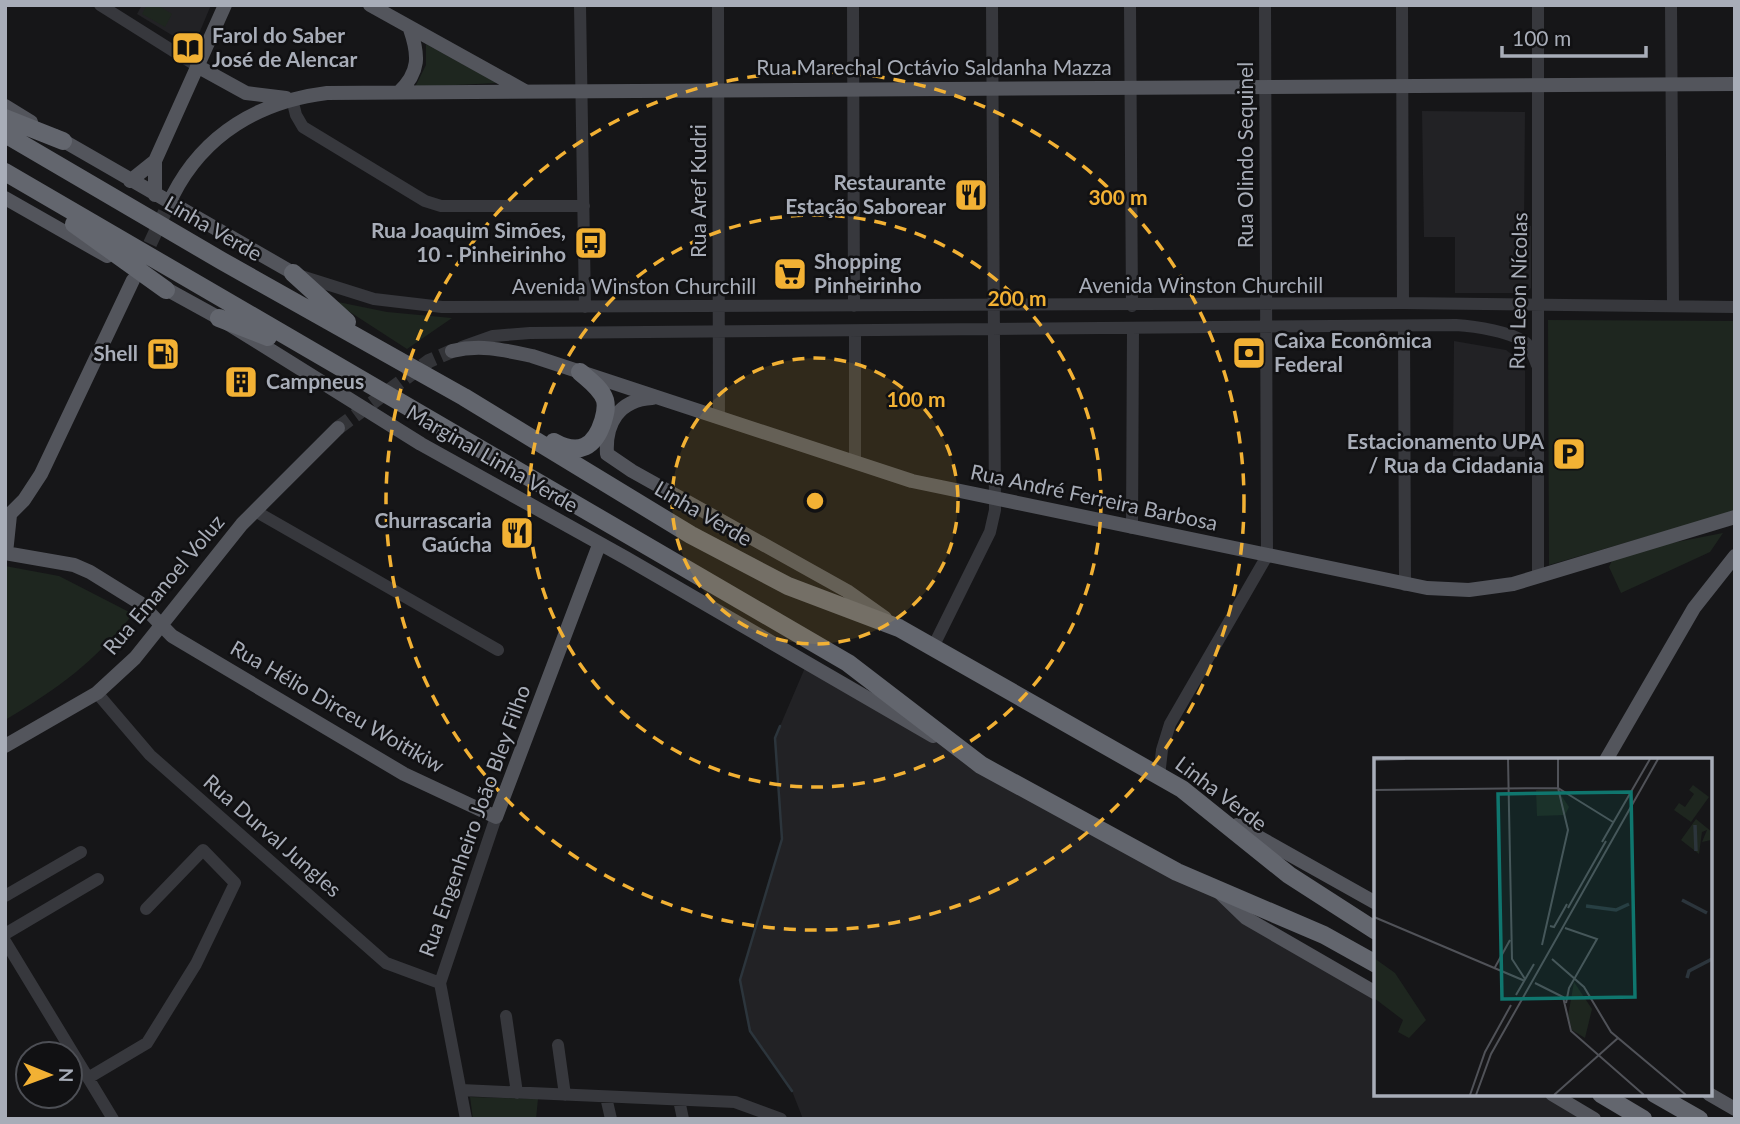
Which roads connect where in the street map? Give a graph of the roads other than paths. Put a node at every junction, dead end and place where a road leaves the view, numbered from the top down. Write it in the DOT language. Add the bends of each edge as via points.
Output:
graph roads {
  1 [pos="100,5"];
  2 [pos="225,5"];
  3 [pos="370,5"];
  4 [pos="580,5"];
  5 [pos="718,5"];
  6 [pos="853,5"];
  7 [pos="992,5"];
  8 [pos="1130,5"];
  9 [pos="1265,5"];
  10 [pos="1402,5"];
  11 [pos="1538,5"];
  12 [pos="1671,5"];
  13 [pos="410,29"];
  14 [pos="197,66"];
  15 [pos="1735,84"];
  16 [pos="1671,85"];
  17 [pos="1402,86"];
  18 [pos="1539,86"];
  19 [pos="1265,87"];
  20 [pos="1131,88"];
  21 [pos="854,89"];
  22 [pos="992,89"];
  23 [pos="718,90"];
  24 [pos="527,91"];
  25 [pos="583,91"];
  26 [pos="399,92"];
  27 [pos="247,93"];
  28 [pos="292,99"];
  29 [pos="5,106"];
  30 [pos="248,116"];
  31 [pos="5,118"];
  32 [pos="5,134"];
  33 [pos="63,141"];
  34 [pos="155,161"];
  35 [pos="5,174"];
  36 [pos="130,181"];
  37 [pos="155,195"];
  38 [pos="173,195"];
  39 [pos="5,198"];
  40 [pos="584,206"];
  41 [pos="293,273"];
  42 [pos="133,280"];
  43 [pos="166,290"];
  44 [pos="1404,303"];
  45 [pos="854,306"];
  46 [pos="1132,306"];
  47 [pos="1266,306"];
  48 [pos="1540,306"];
  49 [pos="1673,306"];
  50 [pos="1735,306"];
  51 [pos="585,307"];
  52 [pos="718,307"];
  53 [pos="993,307"];
  54 [pos="219,318"];
  55 [pos="1404,326"];
  56 [pos="1266,328"];
  57 [pos="994,330"];
  58 [pos="1133,330"];
  59 [pos="718,332"];
  60 [pos="855,332"];
  61 [pos="367,341"];
  62 [pos="452,351"];
  63 [pos="318,357"];
  64 [pos="1537,365"];
  65 [pos="580,372"];
  66 [pos="464,397"];
  67 [pos="656,398"];
  68 [pos="719,418"];
  69 [pos="338,428"];
  70 [pos="855,463"];
  71 [pos="995,500"];
  72 [pos="255,511"];
  73 [pos="7,517"];
  74 [pos="1731,522"];
  75 [pos="1132,528"];
  76 [pos="599,545"];
  77 [pos="6,553"];
  78 [pos="1267,556"];
  79 [pos="1735,556"];
  80 [pos="1537,569"];
  81 [pos="1405,585"];
  82 [pos="162,626"];
  83 [pos="900,628"];
  84 [pos="933,647"];
  85 [pos="498,650"];
  86 [pos="97,693"];
  87 [pos="5,746"];
  88 [pos="961,752"];
  89 [pos="1607,758"];
  90 [pos="1159,776"];
  91 [pos="1217,814"];
  92 [pos="496,817"];
  93 [pos="81,852"];
  94 [pos="98,879"];
  95 [pos="1217,890"];
  96 [pos="5,896"];
  97 [pos="1374,902"];
  98 [pos="146,909"];
  99 [pos="1374,930"];
  100 [pos="5,934"];
  101 [pos="7,949"];
  102 [pos="1374,963"];
  103 [pos="440,983"];
  104 [pos="1374,992"];
  105 [pos="506,1016"];
  106 [pos="558,1045"];
  107 [pos="88,1078"];
  108 [pos="461,1090"];
  109 [pos="517,1093"];
  110 [pos="565,1095"];
  111 [pos="1555,1096"];
  112 [pos="1604,1096"];
  113 [pos="1659,1096"];
  114 [pos="1712,1096"];
  115 [pos="606,1097"];
  116 [pos="679,1100"];
  117 [pos="1735,1109"];
  118 [pos="109,1117"];
  119 [pos="466,1119"];
  120 [pos="611,1119"];
  121 [pos="683,1119"];
  122 [pos="781,1119"];
  123 [pos="1594,1119"];
  124 [pos="1643,1119"];
  125 [pos="1699,1119"];
  1 -- 14 [label="street"];
  2 -- 14 [label="main road"];
  3 -- 13 [label="main road"];
  4 -- 25 [label="street"];
  5 -- 23 [label="street, Rua Aref Kudri"];
  6 -- 21 [label="street"];
  7 -- 22 [label="street"];
  8 -- 20 [label="street"];
  9 -- 19 [label="street, Rua Olindo Sequinel"];
  10 -- 17 [label="street"];
  11 -- 18 [label="street, Rua Leon Nícolas"];
  12 -- 16 [label="street"];
  13 -- 24 [label="main road"];
  13 -- 26 [label="main road" via="418,65"];
  14 -- 27 [label="main road"];
  14 -- 34 [label="main road"];
  15 -- 16 [label="main road, Rua Marechal Octávio Saldanha Mazza"];
  16 -- 18 [label="main road, Rua Marechal Octávio Saldanha Mazza"];
  16 -- 49 [label="street"];
  17 -- 18 [label="main road, Rua Marechal Octávio Saldanha Mazza"];
  17 -- 19 [label="main road, Rua Marechal Octávio Saldanha Mazza"];
  17 -- 44 [label="street"];
  18 -- 48 [label="street, Rua Leon Nícolas"];
  19 -- 20 [label="main road, Rua Marechal Octávio Saldanha Mazza"];
  19 -- 47 [label="street, Rua Olindo Sequinel"];
  20 -- 22 [label="main road, Rua Marechal Octávio Saldanha Mazza"];
  20 -- 46 [label="street"];
  21 -- 22 [label="main road, Rua Marechal Octávio Saldanha Mazza"];
  21 -- 23 [label="main road, Rua Marechal Octávio Saldanha Mazza"];
  21 -- 45 [label="street"];
  22 -- 53 [label="street"];
  23 -- 25 [label="main road, Rua Marechal Octávio Saldanha Mazza"];
  23 -- 52 [label="street, Rua Aref Kudri"];
  24 -- 25 [label="main road, Rua Marechal Octávio Saldanha Mazza"];
  24 -- 26 [label="main road, Rua Marechal Octávio Saldanha Mazza"];
  25 -- 40 [label="street"];
  26 -- 28 [label="main road, Rua Marechal Octávio Saldanha Mazza" via="343,92"];
  27 -- 28 [label="main road"];
  27 -- 30 [label="main road"];
  28 -- 30 [label="main road, Rua Marechal Octávio Saldanha Mazza"];
  28 -- 40 [label="street" via="303,127 425,201 459,208"];
  29 -- 33 [label="main road"];
  30 -- 38 [label="main road, Rua Marechal Octávio Saldanha Mazza" via="203,150"];
  31 -- 33 [label="highway"];
  32 -- 61 [label="highway, Linha Verde"];
  33 -- 36 [label="main road"];
  34 -- 36 [label="main road"];
  34 -- 37 [label="main road"];
  35 -- 43 [label="highway"];
  35 -- 63 [label="highway"];
  36 -- 37 [label="main road"];
  37 -- 41 [label="main road"];
  39 -- 43 [label="main road, Marginal Linha Verde"];
  40 -- 51 [label="street"];
  41 -- 51 [label="street, Avenida Winston Churchill" via="348,293 400,304"];
  41 -- 61 [label="highway"];
  42 -- 73 [label="main road" via="41,474"];
  43 -- 54 [label="main road, Marginal Linha Verde"];
  44 -- 47 [label="street, Avenida Winston Churchill"];
  44 -- 48 [label="street, Avenida Winston Churchill"];
  45 -- 52 [label="street, Avenida Winston Churchill"];
  45 -- 53 [label="street, Avenida Winston Churchill"];
  46 -- 47 [label="street, Avenida Winston Churchill"];
  46 -- 53 [label="street, Avenida Winston Churchill"];
  47 -- 56 [label="street, Rua Olindo Sequinel"];
  48 -- 49 [label="street, Avenida Winston Churchill"];
  48 -- 64 [label="street, Rua Leon Nícolas"];
  49 -- 50 [label="street, Avenida Winston Churchill"];
  51 -- 52 [label="street, Avenida Winston Churchill"];
  52 -- 59 [label="street, Rua Aref Kudri"];
  53 -- 57 [label="street"];
  54 -- 63 [label="highway"];
  54 -- 76 [label="main road, Marginal Linha Verde" via="421,444"];
  55 -- 56 [label="street, Avenida Winston Churchill"];
  55 -- 64 [label="street, Avenida Winston Churchill" via="1485,328 1523,342"];
  55 -- 81 [label="street"];
  56 -- 58 [label="street, Avenida Winston Churchill"];
  56 -- 78 [label="street, Rua Olindo Sequinel"];
  57 -- 58 [label="street, Avenida Winston Churchill"];
  57 -- 60 [label="street, Avenida Winston Churchill"];
  57 -- 71 [label="street"];
  58 -- 75 [label="street"];
  59 -- 60 [label="street, Avenida Winston Churchill"];
  59 -- 62 [label="street, Avenida Winston Churchill" via="509,334"];
  59 -- 68 [label="street, Rua Aref Kudri"];
  60 -- 70 [label="street"];
  61 -- 66 [label="highway, Linha Verde"];
  62 -- 65 [label="main road, Rua André Ferreira Barbosa" via="498,348"];
  63 -- 88 [label="highway" via="848,663"];
  64 -- 80 [label="street, Rua Leon Nícolas"];
  65 -- 66 [label="highway" via="599,388 606,409 599,434 590,446 580,449 563,447 480,400"];
  65 -- 67 [label="main road, Rua André Ferreira Barbosa"];
  66 -- 83 [label="highway, Linha Verde" via="757,571"];
  67 -- 68 [label="main road, Rua André Ferreira Barbosa"];
  67 -- 83 [label="main road" via="623,406 611,419 607,454 847,591"];
  68 -- 70 [label="main road, Rua André Ferreira Barbosa"];
  69 -- 72 [label="main road, Rua Emanoel Voluz"];
  70 -- 71 [label="main road, Rua André Ferreira Barbosa"];
  71 -- 75 [label="main road, Rua André Ferreira Barbosa"];
  71 -- 84 [label="street" via="990,532"];
  72 -- 82 [label="main road, Rua Emanoel Voluz"];
  72 -- 85 [label="street"];
  73 -- 77 [label="main road"];
  74 -- 80 [label="main road, Rua André Ferreira Barbosa"];
  75 -- 78 [label="main road, Rua André Ferreira Barbosa"];
  76 -- 88 [label="main road, Marginal Linha Verde"];
  76 -- 92 [label="main road, Rua Engenheiro João Bley Filho"];
  77 -- 82 [label="main road, Rua Hélio Dirceu Woitikiw" via="90,572 132,597"];
  78 -- 81 [label="main road, Rua André Ferreira Barbosa"];
  78 -- 90 [label="street" via="1170,724"];
  79 -- 89 [label="main road" via="1705,591"];
  80 -- 81 [label="main road, Rua André Ferreira Barbosa" via="1493,587 1468,590"];
  82 -- 86 [label="main road, Rua Emanoel Voluz"];
  82 -- 92 [label="main road, Rua Hélio Dirceu Woitikiw" via="404,774"];
  83 -- 84 [label="highway, Linha Verde"];
  84 -- 90 [label="highway, Linha Verde"];
  86 -- 87 [label="main road, Rua Emanoel Voluz"];
  86 -- 103 [label="street, Rua Durval Jungles" via="150,755 386,962"];
  88 -- 95 [label="highway"];
  90 -- 91 [label="highway, Linha Verde"];
  91 -- 97 [label="main road"];
  91 -- 99 [label="highway, Linha Verde" via="1289,875"];
  92 -- 103 [label="street, Rua Engenheiro João Bley Filho"];
  93 -- 96 [label="street"];
  94 -- 100 [label="street"];
  95 -- 102 [label="highway" via="1324,935"];
  95 -- 104 [label="main road" via="1246,918"];
  98 -- 107 [label="street" via="203,850 235,883 196,964 147,1043"];
  101 -- 107 [label="street"];
  103 -- 108 [label="street, Rua Engenheiro João Bley Filho"];
  105 -- 109 [label="street"];
  106 -- 110 [label="street"];
  107 -- 118 [label="street"];
  108 -- 109 [label="street"];
  108 -- 119 [label="street, Rua Engenheiro João Bley Filho"];
  109 -- 110 [label="street"];
  110 -- 115 [label="street"];
  111 -- 123 [label="main road"];
  112 -- 124 [label="highway"];
  113 -- 125 [label="highway"];
  114 -- 117 [label="main road"];
  115 -- 116 [label="street"];
  115 -- 120 [label="street"];
  116 -- 121 [label="street"];
  116 -- 122 [label="street" via="735,1102"];
}
